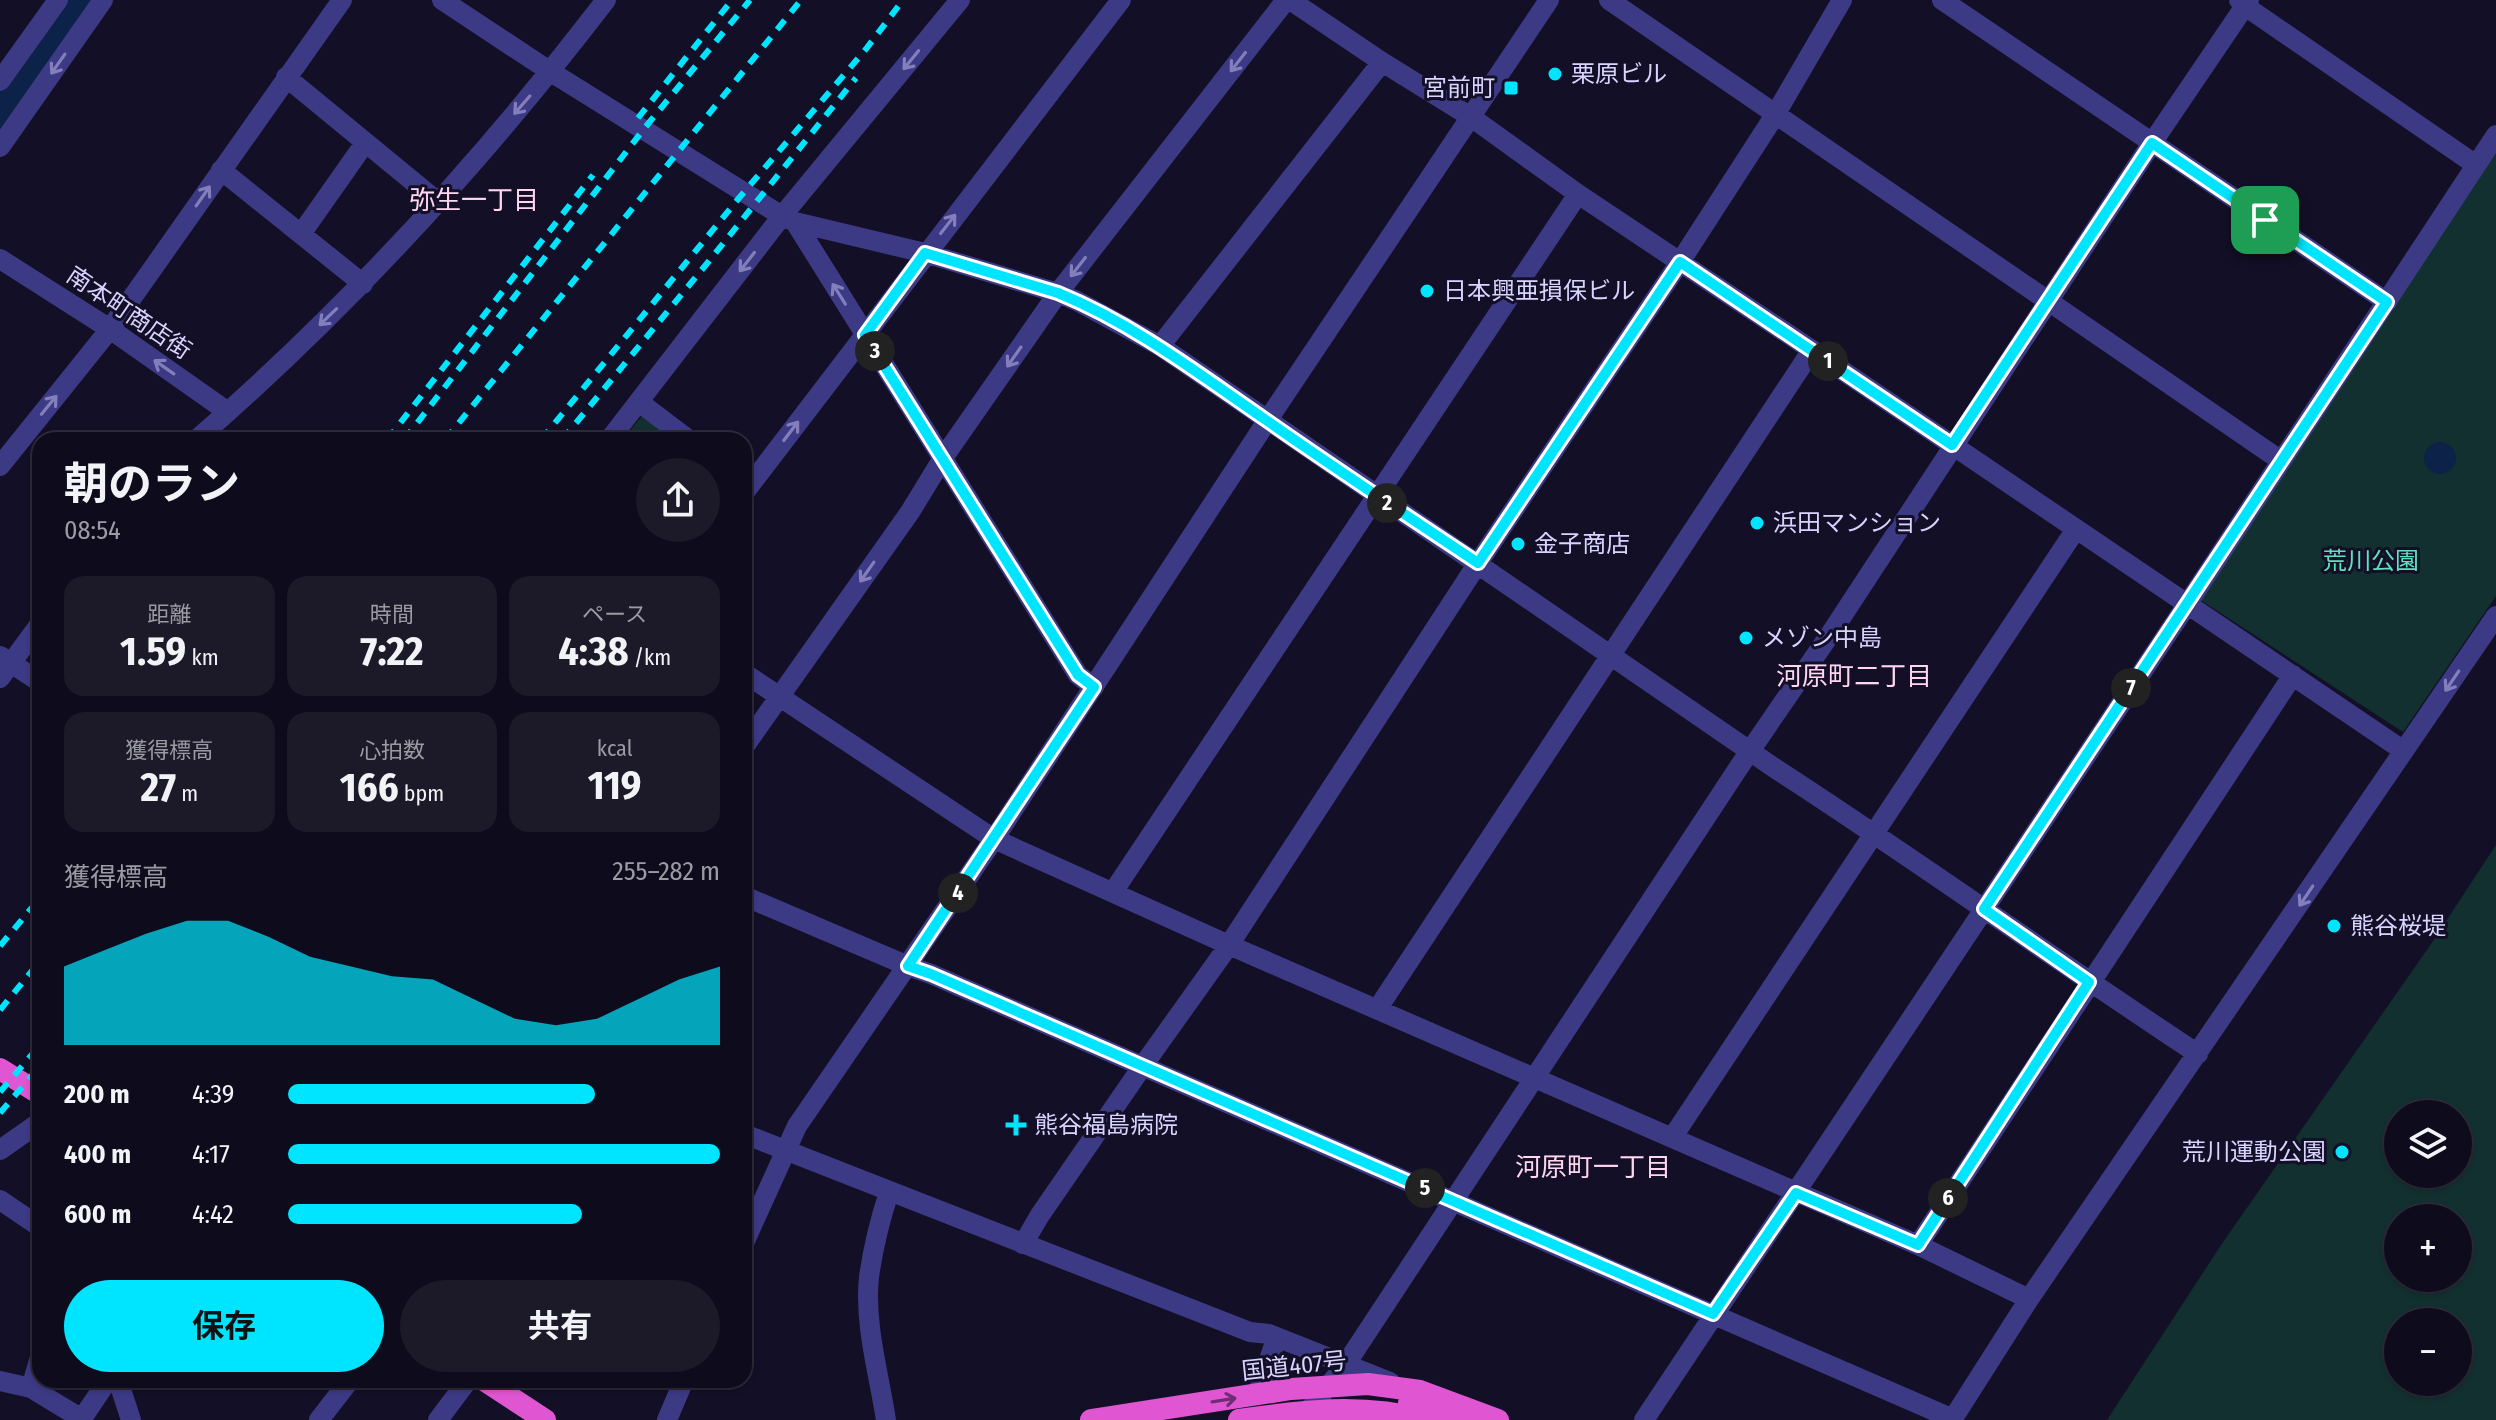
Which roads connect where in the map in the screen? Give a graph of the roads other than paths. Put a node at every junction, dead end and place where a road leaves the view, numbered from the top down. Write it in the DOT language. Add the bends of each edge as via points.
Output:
graph roads {
  1 [pos="58,0"];
  2 [pos="103,0"];
  3 [pos="342,0"];
  4 [pos="442,0"];
  5 [pos="606,0"];
  6 [pos="960,0"];
  7 [pos="1121,0"];
  8 [pos="1288,0"];
  9 [pos="1549,0"];
  10 [pos="1609,0"];
  11 [pos="1842,0"];
  12 [pos="1942,0"];
  13 [pos="2244,2"];
  14 [pos="466,7"];
  15 [pos="1382,62"];
  16 [pos="551,72"];
  17 [pos="286,77"];
  18 [pos="0,81"];
  19 [pos="1775,115"];
  20 [pos="1471,117"];
  21 [pos="2496,135"];
  22 [pos="365,143"];
  23 [pos="2152,143"];
  24 [pos="0,147"];
  25 [pos="2476,165"];
  26 [pos="221,170"];
  27 [pos="1578,194"];
  28 [pos="438,202"];
  29 [pos="788,219"];
  30 [pos="301,234"];
  31 [pos="925,253"];
  32 [pos="0,259"];
  33 [pos="1680,262"];
  34 [pos="363,284"];
  35 [pos="1058,293"];
  36 [pos="2048,300"];
  37 [pos="2387,302"];
  38 [pos="110,329"];
  39 [pos="865,335"];
  40 [pos="1160,346"];
  41 [pos="1812,350"];
  42 [pos="639,402"];
  43 [pos="228,412"];
  44 [pos="1267,421"];
  45 [pos="205,432"];
  46 [pos="615,432"];
  47 [pos="678,432"];
  48 [pos="1952,445"];
  49 [pos="943,458"];
  50 [pos="2280,460"];
  51 [pos="0,466"];
  52 [pos="752,478"];
  53 [pos="1376,496"];
  54 [pos="2076,529"];
  55 [pos="1478,563"];
  56 [pos="2188,603"];
  57 [pos="2496,616"];
  58 [pos="32,633"];
  59 [pos="1610,654"];
  60 [pos="3,666"];
  61 [pos="2293,675"];
  62 [pos="752,678"];
  63 [pos="32,679"];
  64 [pos="1094,687"];
  65 [pos="779,696"];
  66 [pos="752,735"];
  67 [pos="1751,750"];
  68 [pos="2404,751"];
  69 [pos="1874,832"];
  70 [pos="994,839"];
  71 [pos="1113,892"];
  72 [pos="752,899"];
  73 [pos="1984,909"];
  74 [pos="1229,945"];
  75 [pos="908,966"];
  76 [pos="2089,982"];
  77 [pos="1378,1008"];
  78 [pos="2198,1054"];
  79 [pos="1142,1067"];
  80 [pos="0,1069"];
  81 [pos="1535,1076"];
  82 [pos="32,1089"];
  83 [pos="32,1128"];
  84 [pos="752,1137"];
  85 [pos="1672,1138"];
  86 [pos="0,1150"];
  87 [pos="784,1151"];
  88 [pos="889,1192"];
  89 [pos="1796,1193"];
  90 [pos="0,1200"];
  91 [pos="1453,1200"];
  92 [pos="32,1222"];
  93 [pos="752,1225"];
  94 [pos="1023,1244"];
  95 [pos="1918,1245"];
  96 [pos="2029,1299"];
  97 [pos="1713,1314"];
  98 [pos="1250,1332"];
  99 [pos="1273,1348"];
  100 [pos="1339,1374"];
  101 [pos="0,1381"];
  102 [pos="1368,1384"];
  103 [pos="32,1385"];
  104 [pos="1401,1387"];
  105 [pos="31,1388"];
  106 [pos="103,1388"];
  107 [pos="121,1388"];
  108 [pos="344,1388"];
  109 [pos="454,1388"];
  110 [pos="496,1388"];
  111 [pos="681,1388"];
  112 [pos="1257,1395"];
  113 [pos="1309,1410"];
  114 [pos="1176,1414"];
  115 [pos="82,1419"];
  116 [pos="1953,1419"];
  117 [pos="131,1420"];
  118 [pos="319,1420"];
  119 [pos="438,1420"];
  120 [pos="545,1420"];
  121 [pos="667,1420"];
  122 [pos="886,1420"];
  123 [pos="1091,1420"];
  124 [pos="1239,1420"];
  125 [pos="1424,1420"];
  126 [pos="1455,1420"];
  127 [pos="1498,1420"];
  128 [pos="1644,1420"];
  1 -- 18 [label="street"];
  2 -- 24 [label="street, one-way"];
  3 -- 17 [label="street"];
  4 -- 14 [label="street"];
  5 -- 16 [label="street"];
  6 -- 29 [label="street, one-way"];
  31 -- 7 [label="street, one-way"];
  8 -- 15 [label="street"];
  8 -- 35 [label="street, one-way"];
  9 -- 20 [label="street"];
  10 -- 19 [label="street"];
  11 -- 19 [label="street"];
  12 -- 23 [label="street"];
  13 -- 23 [label="street"];
  13 -- 25 [label="street"];
  14 -- 16 [label="street"];
  15 -- 20 [label="street"];
  15 -- 40 [label="street"];
  16 -- 28 [label="street, one-way"];
  16 -- 29 [label="street"];
  17 -- 22 [label="street"];
  17 -- 26 [label="street"];
  19 -- 33 [label="street"];
  19 -- 36 [label="street"];
  20 -- 27 [label="street"];
  20 -- 44 [label="street"];
  21 -- 25 [label="street"];
  22 -- 28 [label="street"];
  22 -- 30 [label="street"];
  23 -- 36 [label="street"];
  23 -- 37 [label="street"];
  25 -- 37 [label="street"];
  26 -- 30 [label="street"];
  38 -- 26 [label="street, one-way"];
  27 -- 33 [label="street"];
  27 -- 53 [label="street"];
  28 -- 34 [label="street"];
  29 -- 31 [label="street"];
  39 -- 29 [label="street, one-way"];
  29 -- 42 [label="street, one-way"];
  30 -- 34 [label="street"];
  31 -- 35 [label="street"];
  31 -- 39 [label="street"];
  32 -- 38 [label="street, 南本町商店街"];
  33 -- 41 [label="street"];
  33 -- 55 [label="street"];
  34 -- 43 [label="street, one-way"];
  35 -- 40 [label="street"];
  35 -- 49 [label="street, one-way"];
  36 -- 48 [label="street"];
  36 -- 50 [label="street"];
  37 -- 50 [label="street"];
  43 -- 38 [label="street, 南本町商店街, one-way"];
  51 -- 38 [label="street, one-way"];
  39 -- 49 [label="street"];
  52 -- 39 [label="street, one-way"];
  40 -- 44 [label="street"];
  41 -- 48 [label="street"];
  41 -- 59 [label="street"];
  42 -- 46 [label="street"];
  42 -- 47 [label="street"];
  43 -- 45 [label="street"];
  44 -- 53 [label="street"];
  44 -- 64 [label="street"];
  48 -- 54 [label="street"];
  48 -- 67 [label="street"];
  49 -- 64 [label="street" via="1078,675"];
  49 -- 65 [label="street, one-way"];
  50 -- 56 [label="street"];
  53 -- 55 [label="street"];
  53 -- 71 [label="street"];
  54 -- 56 [label="street"];
  54 -- 69 [label="street"];
  55 -- 59 [label="street"];
  55 -- 74 [label="street"];
  56 -- 61 [label="street"];
  56 -- 73 [label="street"];
  57 -- 68 [label="street, one-way"];
  58 -- 60 [label="street"];
  59 -- 67 [label="street"];
  59 -- 77 [label="street"];
  60 -- 63 [label="street"];
  61 -- 68 [label="street"];
  61 -- 76 [label="street"];
  62 -- 65 [label="street"];
  64 -- 70 [label="street"];
  65 -- 66 [label="street"];
  65 -- 70 [label="street"];
  67 -- 69 [label="street"];
  67 -- 81 [label="street"];
  68 -- 78 [label="street, one-way"];
  69 -- 73 [label="street"];
  69 -- 85 [label="street"];
  70 -- 71 [label="street"];
  70 -- 75 [label="street"];
  71 -- 74 [label="street"];
  72 -- 75 [label="street"];
  73 -- 76 [label="street"];
  73 -- 89 [label="street"];
  74 -- 77 [label="street"];
  74 -- 79 [label="street"];
  75 -- 79 [label="street"];
  75 -- 87 [label="street"];
  76 -- 78 [label="street"];
  76 -- 95 [label="street"];
  77 -- 81 [label="street"];
  78 -- 96 [label="street"];
  79 -- 91 [label="street"];
  79 -- 94 [label="street"];
  80 -- 82 [label="highway"];
  81 -- 85 [label="street"];
  81 -- 91 [label="street"];
  83 -- 86 [label="street"];
  84 -- 87 [label="street"];
  85 -- 89 [label="street"];
  87 -- 88 [label="street"];
  87 -- 93 [label="street"];
  88 -- 94 [label="street"];
  88 -- 122 [label="street" via="869,1279"];
  89 -- 95 [label="street"];
  89 -- 97 [label="street"];
  90 -- 92 [label="street"];
  91 -- 97 [label="street"];
  91 -- 100 [label="street"];
  94 -- 98 [label="street"];
  95 -- 96 [label="street"];
  96 -- 116 [label="street"];
  97 -- 116 [label="street"];
  97 -- 128 [label="street"];
  98 -- 99 [label="street"];
  98 -- 100 [label="street" via="1269,1334"];
  99 -- 100 [label="street"];
  99 -- 112 [label="street"];
  100 -- 102 [label="highway, 国道407号"];
  100 -- 104 [label="street"];
  100 -- 112 [label="highway, 国道407号"];
  100 -- 113 [label="street"];
  101 -- 105 [label="street"];
  102 -- 104 [label="highway, 国道407号"];
  102 -- 126 [label="highway"];
  103 -- 105 [label="street"];
  104 -- 127 [label="highway, 国道407号"];
  105 -- 115 [label="street"];
  106 -- 115 [label="street"];
  107 -- 117 [label="street"];
  108 -- 118 [label="street"];
  109 -- 119 [label="street"];
  110 -- 120 [label="highway"];
  111 -- 121 [label="street"];
  114 -- 112 [label="highway, 国道407号, one-way"];
  113 -- 124 [label="highway, 国道407号"];
  113 -- 125 [label="highway, 国道407号" via="1359,1409"];
  114 -- 123 [label="highway, 国道407号"];
}
